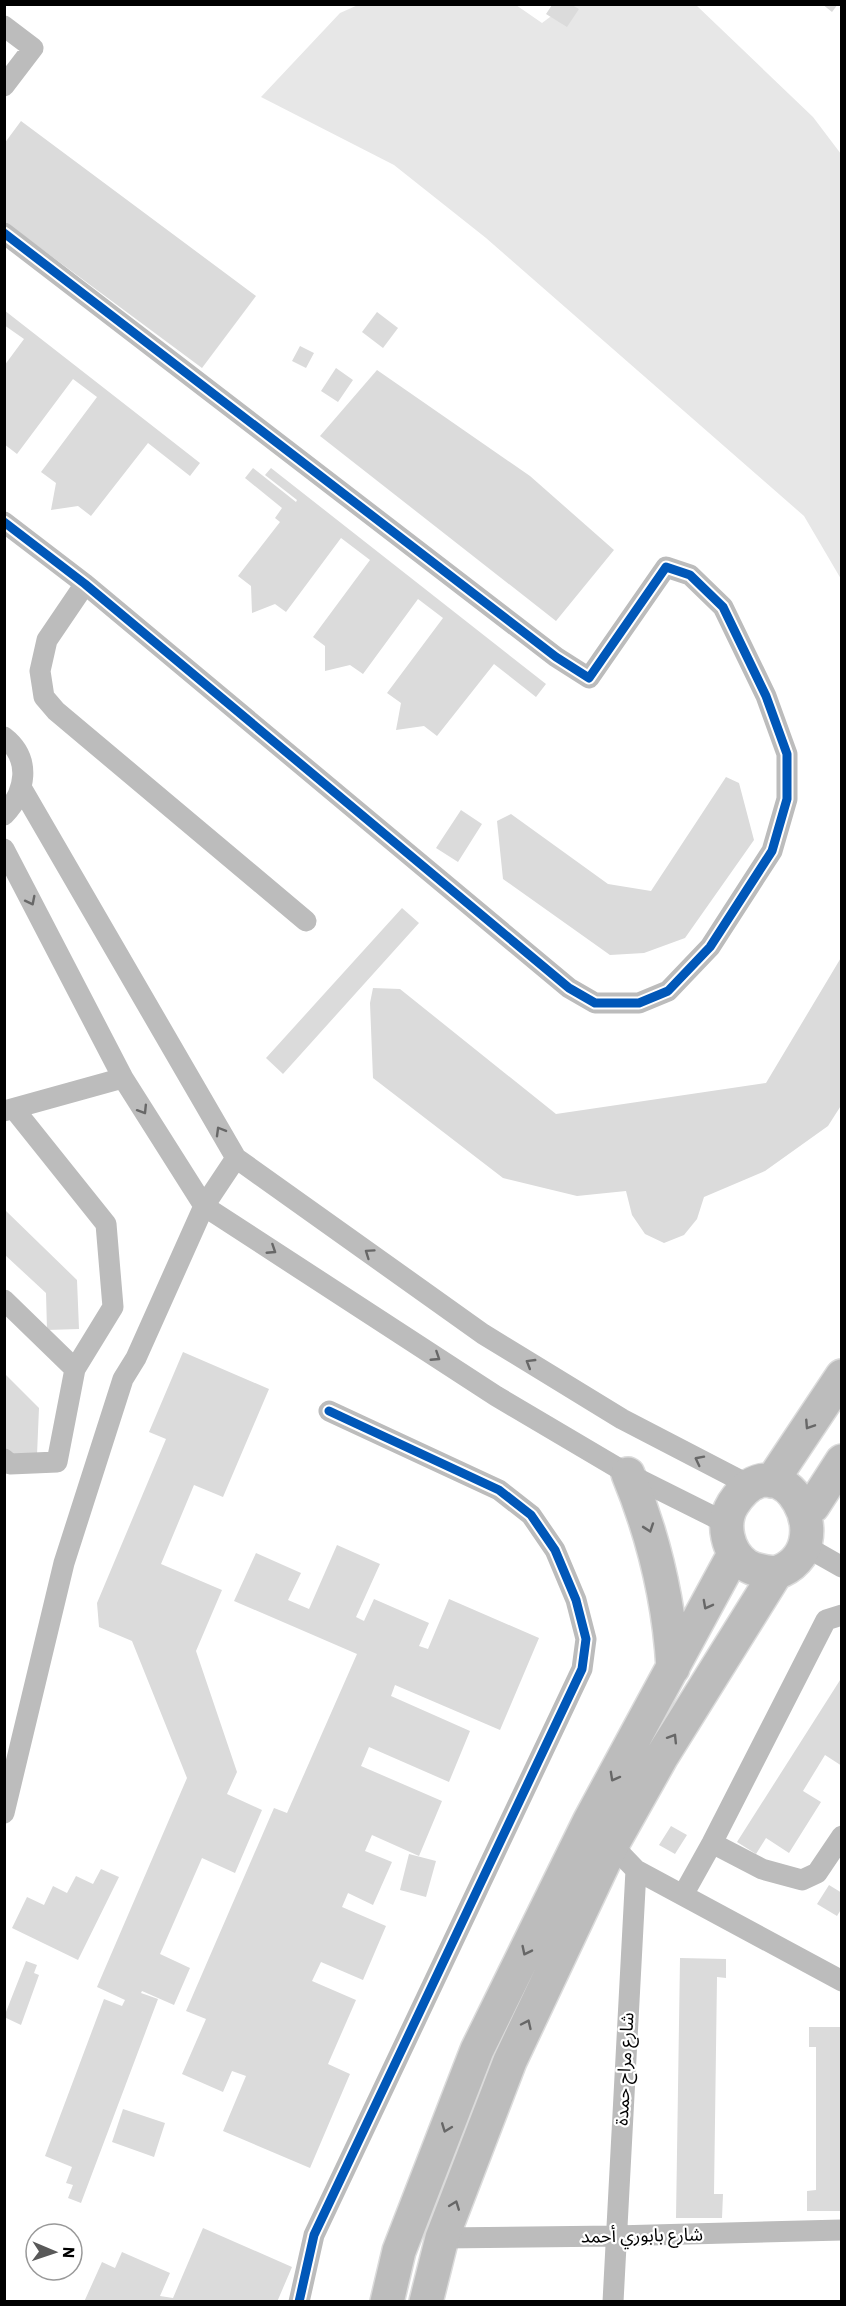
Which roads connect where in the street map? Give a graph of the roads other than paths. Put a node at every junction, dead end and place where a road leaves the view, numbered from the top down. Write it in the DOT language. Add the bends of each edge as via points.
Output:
graph roads {
  1 [pos="4,26"];
  2 [pos="4,86"];
  3 [pos="4,233"];
  4 [pos="4,522"];
  5 [pos="85,584"];
  6 [pos="4,737"];
  7 [pos="22,789"];
  8 [pos="4,815"];
  9 [pos="4,849"];
  10 [pos="306,921"];
  11 [pos="123,1078"];
  12 [pos="10,1110"];
  13 [pos="236,1158"];
  14 [pos="204,1206"];
  15 [pos="4,1300"];
  16 [pos="75,1370"];
  17 [pos="842,1376"];
  18 [pos="329,1411"];
  19 [pos="4,1459"];
  20 [pos="842,1461"];
  21 [pos="628,1474"];
  22 [pos="762,1484"];
  23 [pos="813,1506"];
  24 [pos="730,1538"];
  25 [pos="812,1550"];
  26 [pos="842,1567"];
  27 [pos="776,1573"];
  28 [pos="842,1615"];
  29 [pos="673,1668"];
  30 [pos="4,1813"];
  31 [pos="842,1836"];
  32 [pos="712,1843"];
  33 [pos="612,1845"];
  34 [pos="636,1869"];
  35 [pos="683,1895"];
  36 [pos="842,1981"];
  37 [pos="842,2230"];
  38 [pos="615,2236"];
  39 [pos="442,2238"];
  40 [pos="299,2301"];
  41 [pos="387,2301"];
  42 [pos="426,2301"];
  43 [pos="613,2301"];
  1 -- 2 [label="street" via="33,48"];
  3 -- 5 [label="street" via="556,657 589,678 666,567 690,575 723,607 766,696 787,754 787,799 772,851 710,947 668,991 639,1002 594,1003 569,988"];
  4 -- 5 [label="street"];
  5 -- 10 [label="street" via="47,640 40,671 44,697"];
  6 -- 7 [label="street" via="21,757"];
  7 -- 8 [label="street"];
  13 -- 7 [label="street, one-way"];
  9 -- 11 [label="street, one-way"];
  11 -- 12 [label="street"];
  11 -- 14 [label="street, one-way"];
  12 -- 16 [label="street" via="106,1224 113,1307"];
  13 -- 14 [label="street"];
  22 -- 13 [label="street, one-way" via="622,1419 483,1334"];
  14 -- 21 [label="street, one-way" via="496,1396"];
  14 -- 30 [label="street" via="123,1379 64,1563"];
  15 -- 16 [label="street"];
  16 -- 19 [label="street" via="57,1462 10,1464"];
  17 -- 22 [label="main road, one-way"];
  18 -- 40 [label="street" via="499,1490 531,1515 555,1550 576,1600 586,1639 582,1669 314,2235"];
  20 -- 23 [label="main road"];
  21 -- 24 [label="street"];
  21 -- 29 [label="main road, one-way" via="660,1569"];
  22 -- 23 [label="main road" via="785,1483 806,1496"];
  22 -- 24 [label="main road" via="739,1495 730,1508"];
  23 -- 25 [label="main road" via="818,1536"];
  24 -- 27 [label="main road" via="746,1565 760,1572"];
  24 -- 29 [label="main road, one-way"];
  25 -- 26 [label="street"];
  25 -- 27 [label="main road" via="797,1566"];
  33 -- 27 [label="main road, one-way" via="662,1756"];
  28 -- 32 [label="street" via="826,1620"];
  29 -- 41 [label="main road, one-way" via="590,1820 477,2050 399,2251"];
  31 -- 32 [label="street" via="816,1873 802,1880 762,1869"];
  32 -- 35 [label="street"];
  33 -- 34 [label="street"];
  39 -- 33 [label="main road, one-way" via="510,2061"];
  34 -- 35 [label="street"];
  34 -- 38 [label="street, شارع مراح حمدة"];
  35 -- 36 [label="street"];
  37 -- 38 [label="street, شارع بابوري أحمد"];
  38 -- 39 [label="street, شارع بابوري أحمد"];
  38 -- 43 [label="street, شارع مراح حمدة"];
  39 -- 42 [label="main road"];
}
